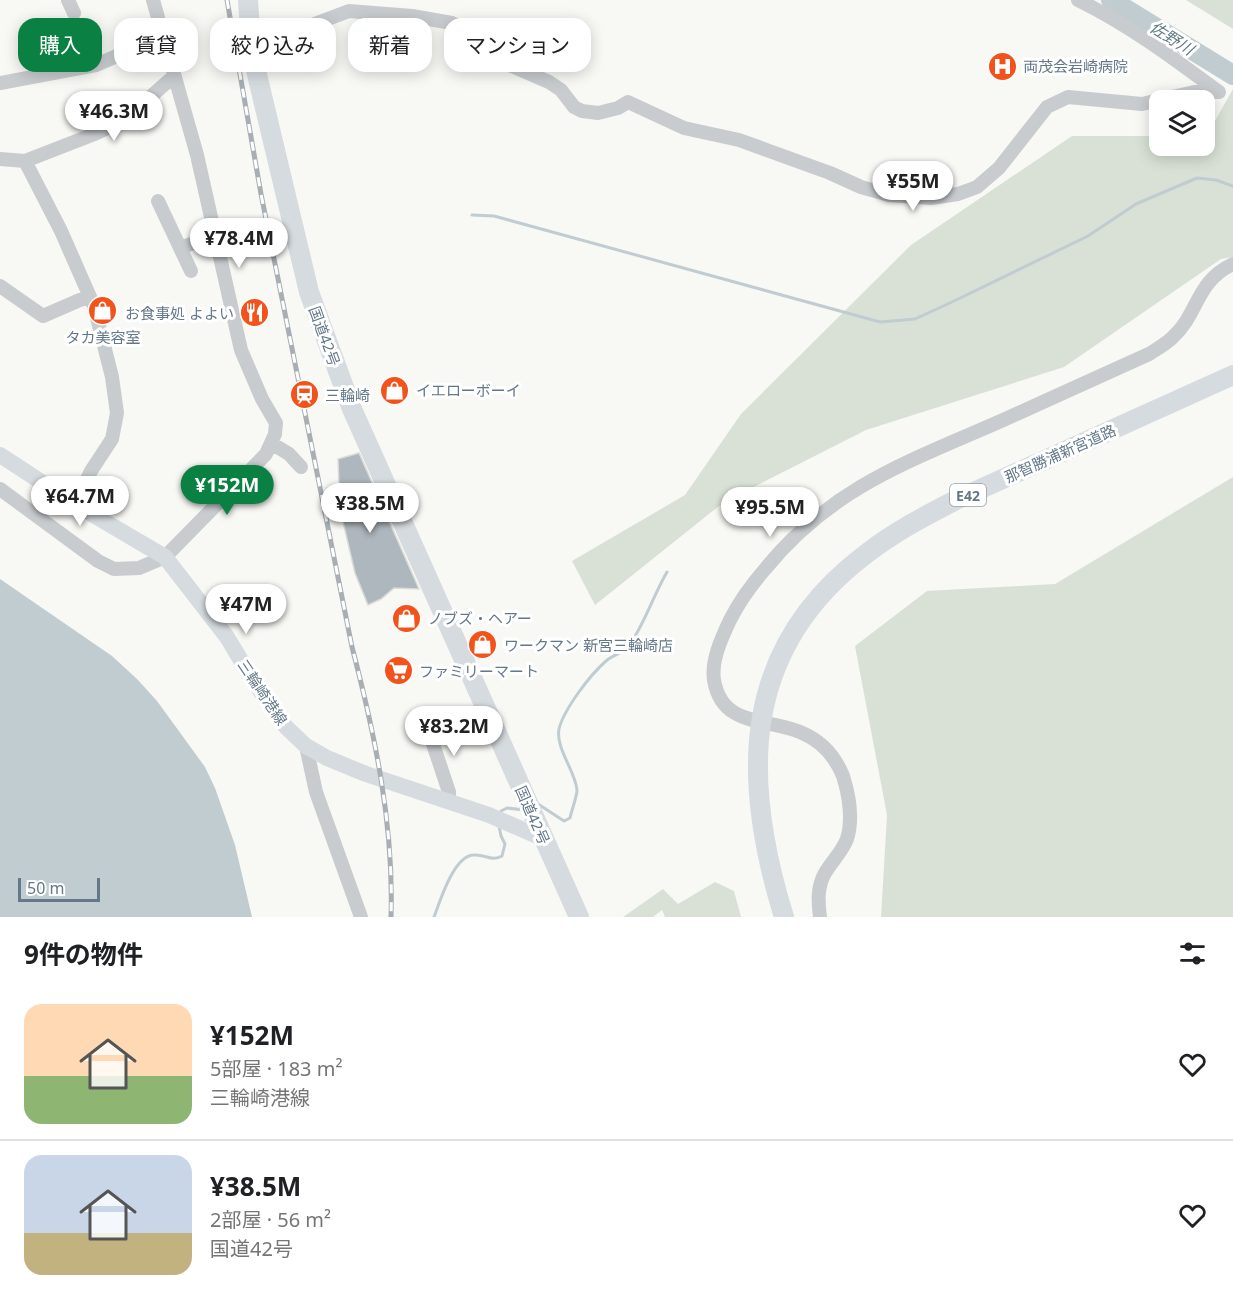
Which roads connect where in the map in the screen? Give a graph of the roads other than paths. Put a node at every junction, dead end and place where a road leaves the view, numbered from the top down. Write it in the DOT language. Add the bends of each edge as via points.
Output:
graph roads {
  1 [pos="153,0"];
  2 [pos="248,0"];
  3 [pos="1078,0"];
  4 [pos="158,18"];
  5 [pos="249,18"];
  6 [pos="330,18"];
  7 [pos="114,57"];
  8 [pos="173,72"];
  9 [pos="257,72"];
  10 [pos="174,76"];
  11 [pos="0,83"];
  12 [pos="0,159"];
  13 [pos="25,161"];
  14 [pos="158,201"];
  15 [pos="215,235"];
  16 [pos="180,248"];
  17 [pos="1233,264"];
  18 [pos="191,271"];
  19 [pos="0,286"];
  20 [pos="89,296"];
  21 [pos="1233,375"];
  22 [pos="271,443"];
  23 [pos="0,455"];
  24 [pos="301,467"];
  25 [pos="0,489"];
  26 [pos="75,504"];
  27 [pos="165,557"];
  28 [pos="424,717"];
  29 [pos="306,747"];
  30 [pos="448,801"];
  31 [pos="544,839"];
  32 [pos="361,917"];
  33 [pos="579,917"];
  34 [pos="784,917"];
  35 [pos="820,917"];
  1 -- 4 [label="street"];
  2 -- 5 [label="highway, 国道42号"];
  3 -- 6 [label="street" via="1152,42 1219,92 1194,92 1142,104 1068,97 1047,107 999,168 977,187 932,198 890,195 861,187 739,140 684,128 628,102 598,113 582,111 561,90 500,61 473,33 452,23 349,11"];
  7 -- 11 [label="street" via="96,65"];
  8 -- 10 [label="street"];
  9 -- 31 [label="highway, 国道42号" via="309,292 333,361"];
  10 -- 13 [label="street" via="123,121"];
  10 -- 15 [label="street"];
  12 -- 13 [label="street"];
  13 -- 20 [label="street"];
  14 -- 16 [label="street"];
  15 -- 16 [label="street"];
  15 -- 22 [label="street" via="241,350 276,423"];
  16 -- 18 [label="street"];
  17 -- 35 [label="street" via="1205,285 1175,336 1164,345 899,464 865,483 801,529 746,591 719,648 714,679 721,699 745,719 813,738 837,763 846,789 847,837 820,885"];
  19 -- 20 [label="street" via="43,316"];
  20 -- 26 [label="street" via="112,378 117,413 112,439"];
  21 -- 34 [label="highway, 那智勝浦新宮道路 / E42" via="956,500 889,537 845,571 810,608 783,649 767,691 758,746 761,819"];
  22 -- 24 [label="street"];
  22 -- 27 [label="street" via="266,454"];
  23 -- 26 [label="main road, 三輪崎港線"];
  25 -- 27 [label="street" via="114,569 139,568"];
  26 -- 27 [label="main road, 三輪崎港線"];
  27 -- 29 [label="main road, 三輪崎港線" via="227,637 286,726"];
  28 -- 30 [label="street" via="449,792"];
  29 -- 30 [label="main road, 三輪崎港線" via="366,774"];
  29 -- 32 [label="street" via="316,792"];
  30 -- 31 [label="main road, 三輪崎港線"];
  31 -- 33 [label="highway, 国道42号"];
}
